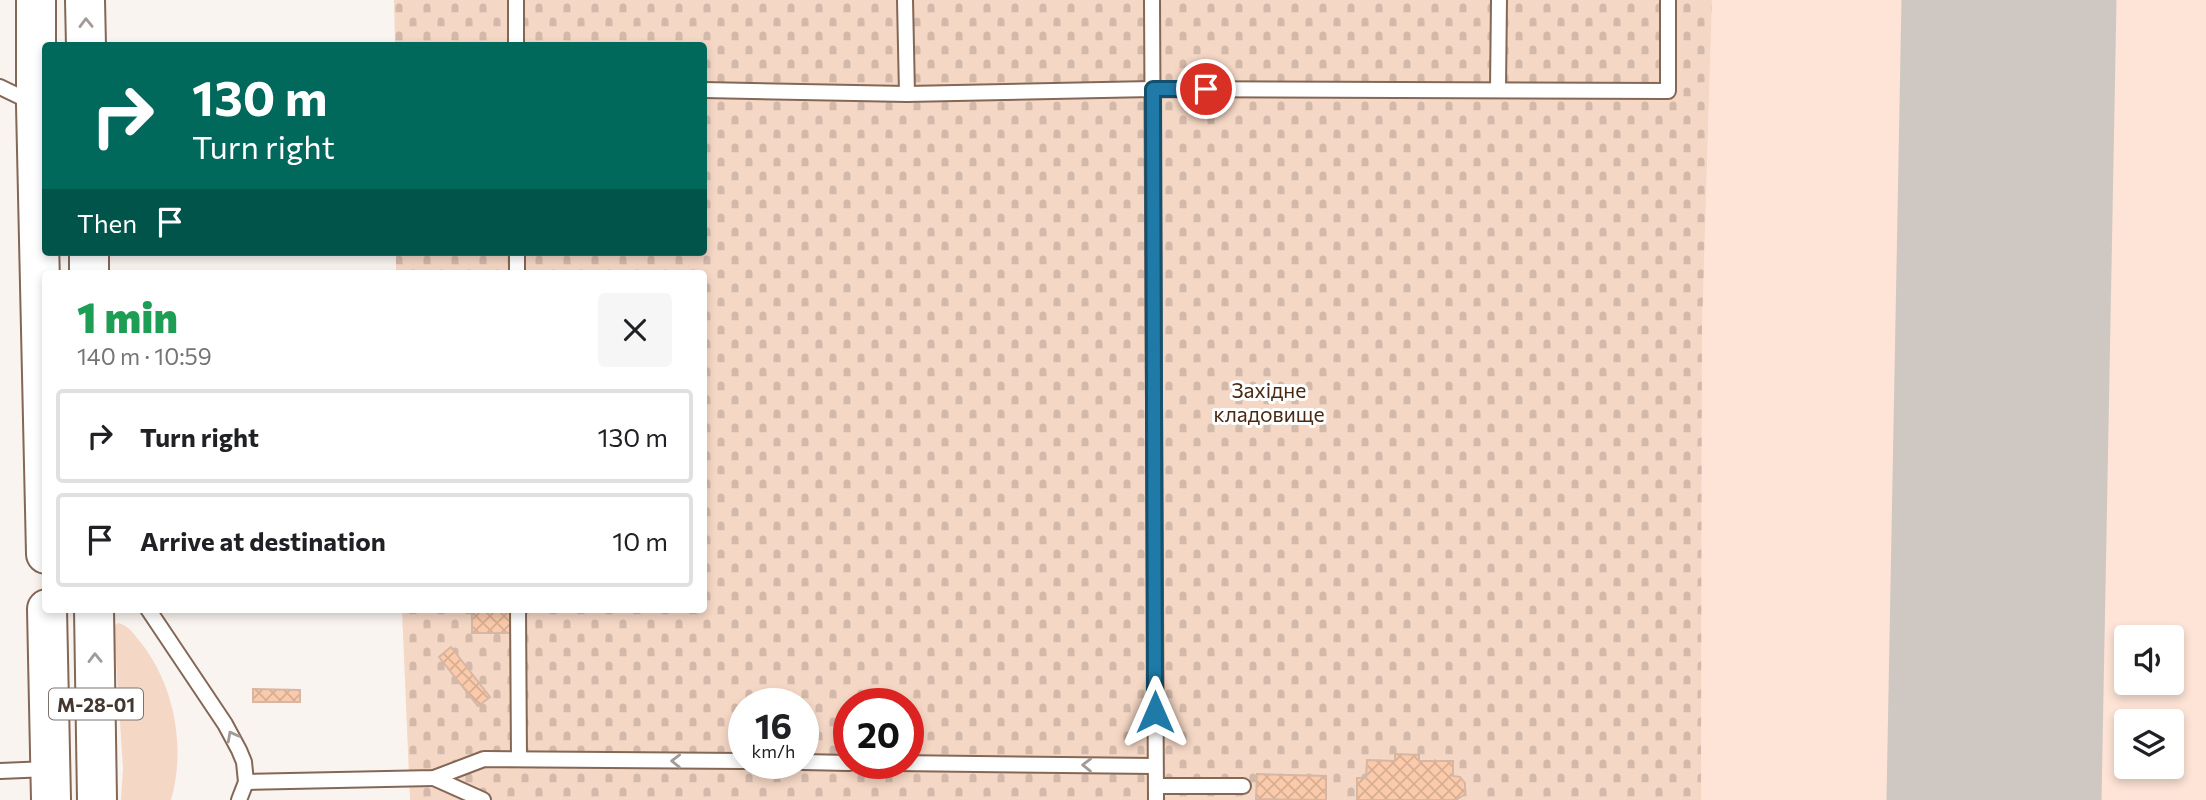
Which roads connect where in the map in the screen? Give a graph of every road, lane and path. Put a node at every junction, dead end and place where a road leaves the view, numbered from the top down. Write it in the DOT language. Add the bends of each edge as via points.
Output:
graph roads {
  1 [pos="36,0"];
  2 [pos="85,0"];
  3 [pos="516,0"];
  4 [pos="905,0"];
  5 [pos="1152,0"];
  6 [pos="1499,0"];
  7 [pos="1668,0"];
  8 [pos="86,42"];
  9 [pos="516,42"];
  10 [pos="0,87"];
  11 [pos="1153,89"];
  12 [pos="1498,89"];
  13 [pos="707,90"];
  14 [pos="907,94"];
  15 [pos="36,105"];
  16 [pos="42,374"];
  17 [pos="47,613"];
  18 [pos="94,613"];
  19 [pos="151,613"];
  20 [pos="518,613"];
  21 [pos="519,759"];
  22 [pos="728,761"];
  23 [pos="924,763"];
  24 [pos="1155,766"];
  25 [pos="0,771"];
  26 [pos="435,778"];
  27 [pos="246,782"];
  28 [pos="50,784"];
  29 [pos="1243,786"];
  30 [pos="1156,793"];
  31 [pos="1183,793"];
  32 [pos="97,800"];
  33 [pos="239,800"];
  34 [pos="483,800"];
  1 -- 15 [label="highway"];
  8 -- 2 [label="highway, one-way"];
  3 -- 9 [label="lane"];
  4 -- 14 [label="lane"];
  5 -- 11 [label="lane"];
  6 -- 12 [label="lane"];
  7 -- 12 [label="lane" via="1668,91"];
  10 -- 15 [label="lane"];
  11 -- 12 [label="lane"];
  11 -- 14 [label="lane"];
  11 -- 24 [label="lane"];
  13 -- 14 [label="lane"];
  15 -- 16 [label="highway"];
  17 -- 28 [label="highway, М-28-01"];
  32 -- 18 [label="highway, М-28-01, one-way"];
  27 -- 19 [label="lane, one-way" via="244,762 225,724"];
  20 -- 21 [label="lane"];
  22 -- 21 [label="lane, one-way"];
  21 -- 26 [label="lane" via="484,759"];
  24 -- 23 [label="lane, one-way"];
  24 -- 30 [label="lane"];
  25 -- 28 [label="lane"];
  26 -- 27 [label="lane"];
  26 -- 34 [label="lane"];
  27 -- 33 [label="lane"];
  29 -- 31 [label="lane"];
  30 -- 31 [label="lane"];
}
